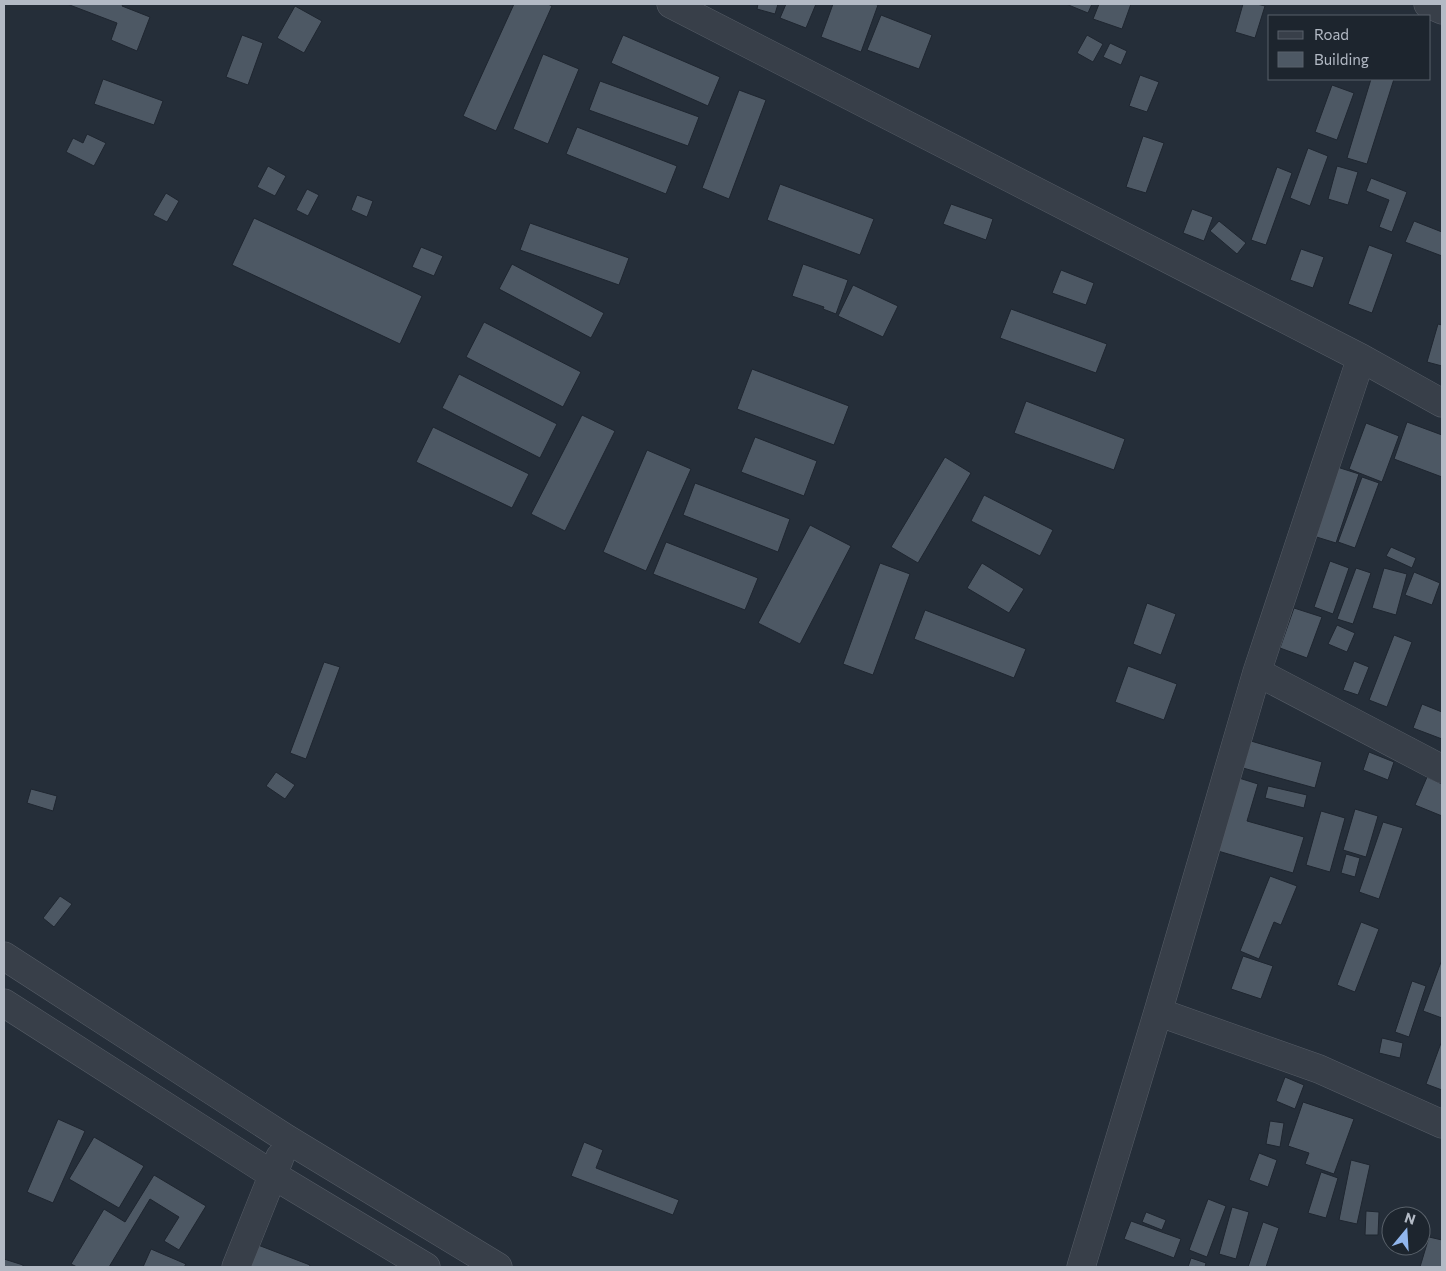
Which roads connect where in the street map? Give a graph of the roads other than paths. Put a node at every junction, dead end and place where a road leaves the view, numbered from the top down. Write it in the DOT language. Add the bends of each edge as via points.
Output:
graph roads {
  1 [pos="671,4"];
  2 [pos="1428,4"];
  3 [pos="1442,10"];
  4 [pos="1361,358"];
  5 [pos="1442,403"];
  6 [pos="1258,672"];
  7 [pos="1442,769"];
  8 [pos="4,956"];
  9 [pos="4,1003"];
  10 [pos="1158,1012"];
  11 [pos="1442,1124"];
  12 [pos="287,1140"];
  13 [pos="273,1175"];
  14 [pos="236,1267"];
  15 [pos="426,1267"];
  16 [pos="498,1267"];
  17 [pos="1080,1267"];
  1 -- 4 [label="street"];
  2 -- 3 [label="street"];
  4 -- 5 [label="street"];
  4 -- 6 [label="street"];
  6 -- 7 [label="street"];
  6 -- 10 [label="street"];
  8 -- 12 [label="street"];
  9 -- 13 [label="street"];
  10 -- 11 [label="street" via="1319,1069"];
  10 -- 17 [label="street"];
  12 -- 13 [label="street"];
  12 -- 16 [label="street"];
  13 -- 14 [label="street"];
  13 -- 15 [label="street"];
}
